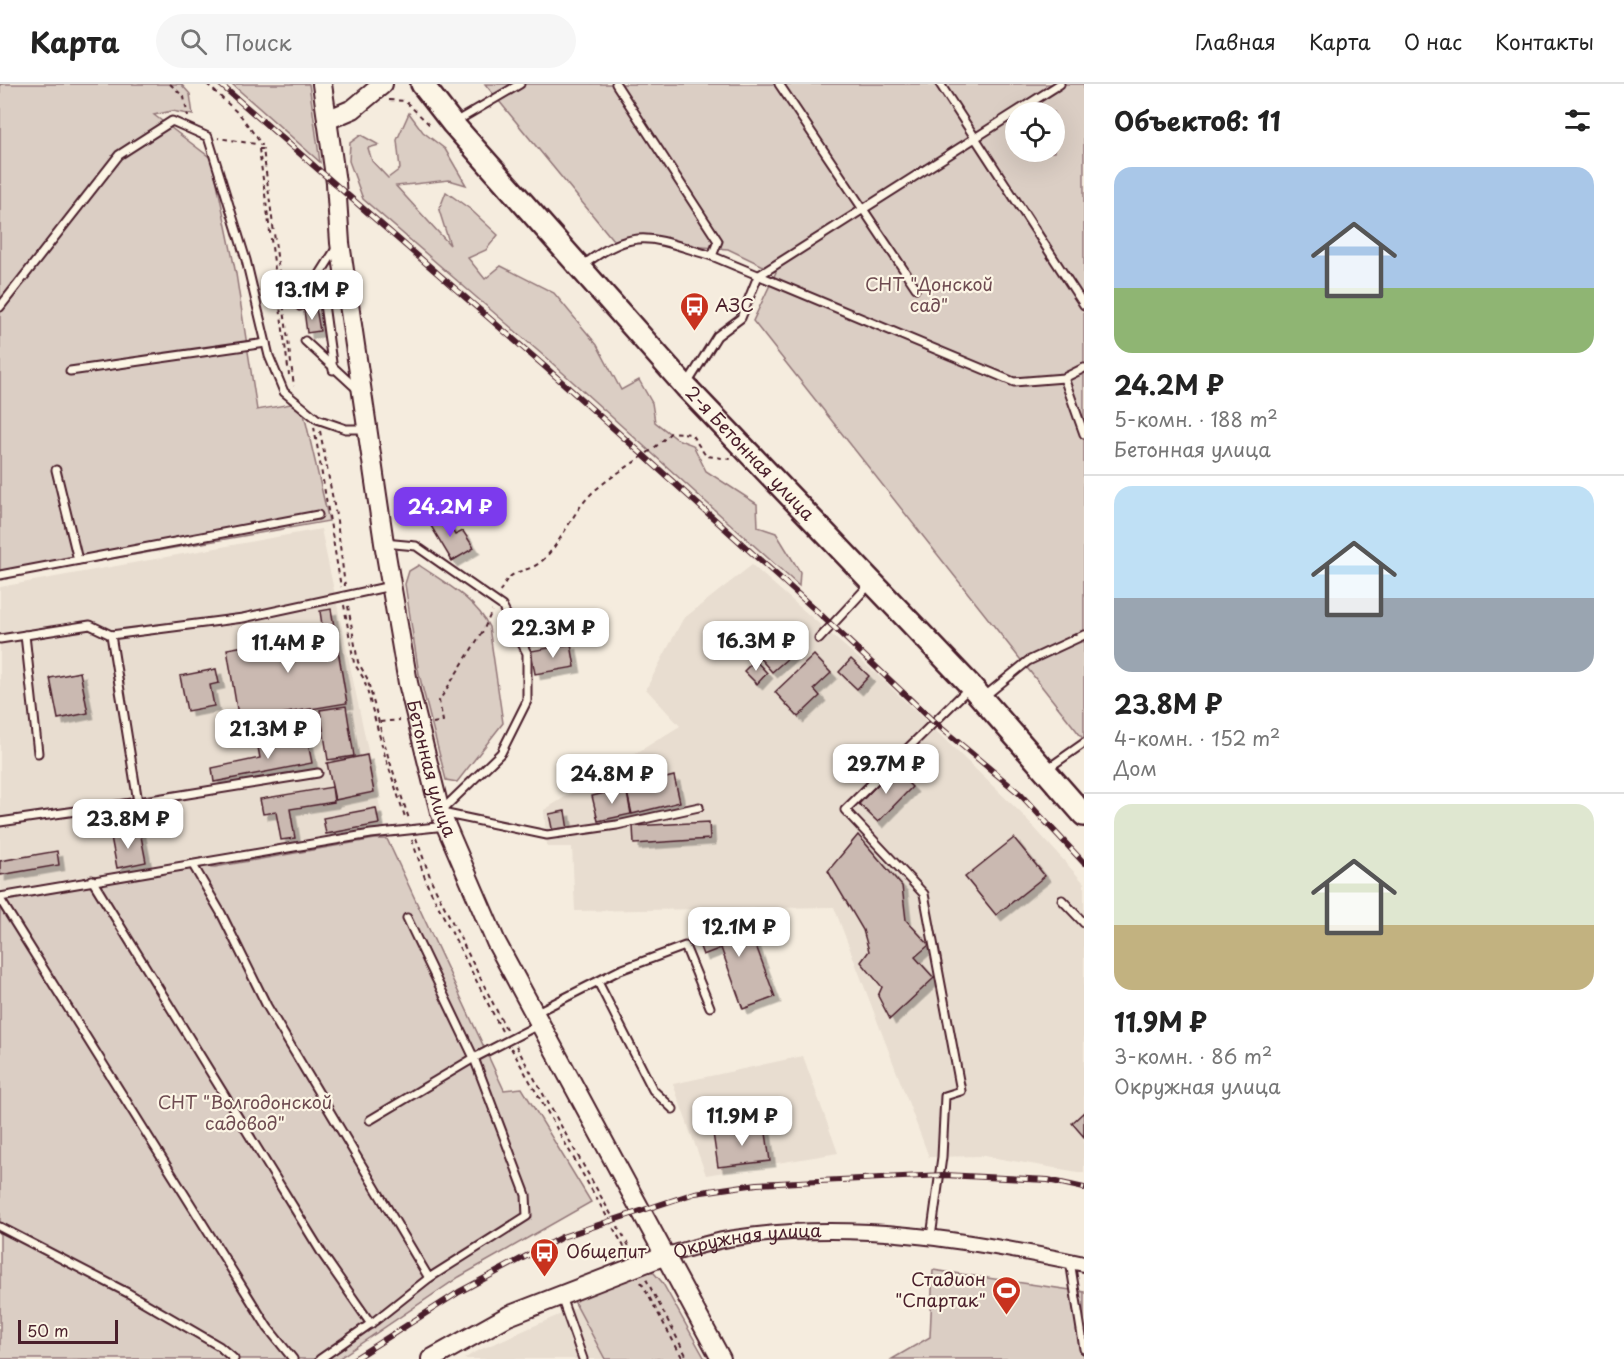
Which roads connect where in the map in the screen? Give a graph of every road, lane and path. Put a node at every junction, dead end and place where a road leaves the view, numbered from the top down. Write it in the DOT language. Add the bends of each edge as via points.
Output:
graph roads {
  1 [pos="170,84"];
  2 [pos="207,84"];
  3 [pos="321,84"];
  4 [pos="422,84"];
  5 [pos="520,84"];
  6 [pos="616,84"];
  7 [pos="779,84"];
  8 [pos="940,84"];
  9 [pos="1060,84"];
  10 [pos="385,92"];
  11 [pos="327,120"];
  12 [pos="190,127"];
  13 [pos="446,129"];
  14 [pos="208,137"];
  15 [pos="975,138"];
  16 [pos="262,145"];
  17 [pos="863,209"];
  18 [pos="340,243"];
  19 [pos="712,256"];
  20 [pos="580,267"];
  21 [pos="320,275"];
  22 [pos="758,276"];
  23 [pos="916,288"];
  24 [pos="1084,305"];
  25 [pos="300,306"];
  26 [pos="0,307"];
  27 [pos="305,341"];
  28 [pos="266,343"];
  29 [pos="1084,368"];
  30 [pos="70,370"];
  31 [pos="333,370"];
  32 [pos="1064,378"];
  33 [pos="686,387"];
  34 [pos="294,389"];
  35 [pos="362,394"];
  36 [pos="367,429"];
  37 [pos="1084,434"];
  38 [pos="730,460"];
  39 [pos="56,470"];
  40 [pos="318,515"];
  41 [pos="384,543"];
  42 [pos="78,560"];
  43 [pos="0,575"];
  44 [pos="872,582"];
  45 [pos="391,586"];
  46 [pos="497,600"];
  47 [pos="492,610"];
  48 [pos="25,635"];
  49 [pos="111,635"];
  50 [pos="1084,635"];
  51 [pos="0,639"];
  52 [pos="819,639"];
  53 [pos="976,692"];
  54 [pos="379,723"];
  55 [pos="418,726"];
  56 [pos="1084,743"];
  57 [pos="38,753"];
  58 [pos="1046,770"];
  59 [pos="318,773"];
  60 [pos="138,802"];
  61 [pos="699,807"];
  62 [pos="1084,815"];
  63 [pos="443,819"];
  64 [pos="0,822"];
  65 [pos="193,865"];
  66 [pos="92,880"];
  67 [pos="0,898"];
  68 [pos="1062,900"];
  69 [pos="407,918"];
  70 [pos="1084,923"];
  71 [pos="598,982"];
  72 [pos="710,1007"];
  73 [pos="537,1019"];
  74 [pos="474,1058"];
  75 [pos="673,1109"];
  76 [pos="370,1120"];
  77 [pos="0,1227"];
  78 [pos="931,1237"];
  79 [pos="663,1256"];
  80 [pos="1077,1263"];
  81 [pos="638,1275"];
  82 [pos="645,1277"];
  83 [pos="429,1278"];
  84 [pos="560,1294"];
  85 [pos="371,1324"];
  86 [pos="1084,1349"];
  87 [pos="448,1354"];
  88 [pos="234,1359"];
  89 [pos="293,1359"];
  90 [pos="321,1359"];
  91 [pos="431,1359"];
  92 [pos="583,1359"];
  93 [pos="683,1359"];
  94 [pos="688,1359"];
  95 [pos="721,1359"];
  1 -- 12 [label="path" via="184,97"];
  2 -- 16 [label="path" via="241,116"];
  3 -- 11 [label="main road, Бетонная улица"];
  4 -- 13 [label="main road, 2-я Бетонная улица"];
  5 -- 13 [label="lane"];
  6 -- 19 [label="lane" via="718,241"];
  7 -- 17 [label="lane"];
  8 -- 15 [label="lane"];
  9 -- 15 [label="lane"];
  10 -- 11 [label="main road"];
  10 -- 13 [label="path"];
  11 -- 18 [label="main road, Бетонная улица"];
  12 -- 14 [label="lane"];
  12 -- 26 [label="lane" via="172,121 118,154"];
  13 -- 20 [label="main road, 2-я Бетонная улица"];
  14 -- 16 [label="path"];
  14 -- 28 [label="lane" via="246,260"];
  15 -- 17 [label="lane"];
  15 -- 24 [label="lane"];
  16 -- 34 [label="path"];
  17 -- 22 [label="lane"];
  17 -- 23 [label="lane"];
  18 -- 21 [label="lane"];
  18 -- 35 [label="main road, Бетонная улица"];
  19 -- 20 [label="lane" via="660,241 633,238 607,247"];
  19 -- 22 [label="lane"];
  20 -- 33 [label="main road, 2-я Бетонная улица"];
  21 -- 25 [label="lane"];
  21 -- 31 [label="lane"];
  22 -- 32 [label="lane" via="1014,382"];
  22 -- 33 [label="lane" via="741,318 717,336"];
  27 -- 31 [label="lane"];
  28 -- 30 [label="lane"];
  28 -- 36 [label="lane" via="284,392 317,419 346,429"];
  29 -- 32 [label="lane"];
  31 -- 35 [label="lane"];
  32 -- 37 [label="lane"];
  33 -- 44 [label="main road, 2-я Бетонная улица"];
  35 -- 36 [label="main road, Бетонная улица"];
  36 -- 41 [label="main road, Бетонная улица"];
  38 -- 46 [label="path" via="706,456 691,434 672,432 658,447 590,495 544,559 506,579"];
  39 -- 42 [label="lane"];
  40 -- 42 [label="lane"];
  41 -- 45 [label="main road, Бетонная улица"];
  41 -- 63 [label="lane" via="416,546 502,606 526,653 526,701 501,753"];
  42 -- 43 [label="lane"];
  44 -- 52 [label="lane"];
  44 -- 53 [label="main road, 2-я Бетонная улица"];
  45 -- 49 [label="lane" via="243,618"];
  45 -- 55 [label="main road, Бетонная улица"];
  47 -- 55 [label="path" via="483,632 439,701 443,721"];
  48 -- 49 [label="lane" via="90,625"];
  48 -- 51 [label="lane"];
  48 -- 57 [label="lane"];
  49 -- 60 [label="lane"];
  50 -- 53 [label="lane" via="1028,661"];
  53 -- 58 [label="main road, 2-я Бетонная улица"];
  53 -- 78 [label="lane" via="943,711 845,810 924,894 961,1091 945,1096 942,1157"];
  54 -- 55 [label="path" via="400,718 402,730"];
  55 -- 63 [label="main road, Бетонная улица"];
  56 -- 58 [label="lane"];
  58 -- 62 [label="main road, 2-я Бетонная улица"];
  59 -- 60 [label="lane"];
  60 -- 64 [label="lane"];
  61 -- 63 [label="lane" via="547,835"];
  63 -- 65 [label="lane"];
  63 -- 73 [label="main road, Бетонная улица" via="496,942"];
  65 -- 66 [label="lane"];
  65 -- 83 [label="lane" via="284,1037"];
  66 -- 67 [label="lane"];
  66 -- 85 [label="lane" via="323,1255"];
  67 -- 89 [label="lane" via="268,1328"];
  68 -- 70 [label="lane"];
  69 -- 74 [label="lane"];
  71 -- 72 [label="lane" via="620,969 685,946"];
  71 -- 73 [label="lane"];
  71 -- 75 [label="lane" via="653,1090"];
  73 -- 74 [label="lane"];
  73 -- 79 [label="main road, Бетонная улица" via="642,1210"];
  74 -- 76 [label="lane"];
  74 -- 83 [label="lane" via="526,1195 527,1216"];
  77 -- 88 [label="lane" via="128,1293 219,1346"];
  78 -- 79 [label="street, Окружная улица" via="856,1230 788,1231 732,1238"];
  78 -- 80 [label="street, Окружная улица"];
  79 -- 84 [label="main road, Окружная улица"];
  79 -- 95 [label="main road, Бетонная улица"];
  80 -- 86 [label="lane"];
  81 -- 93 [label="path"];
  82 -- 94 [label="path"];
  83 -- 85 [label="lane"];
  84 -- 87 [label="main road, Окружная улица" via="508,1316"];
  84 -- 92 [label="lane"];
  85 -- 90 [label="lane"];
  87 -- 91 [label="main road, Окружная улица"];
}
